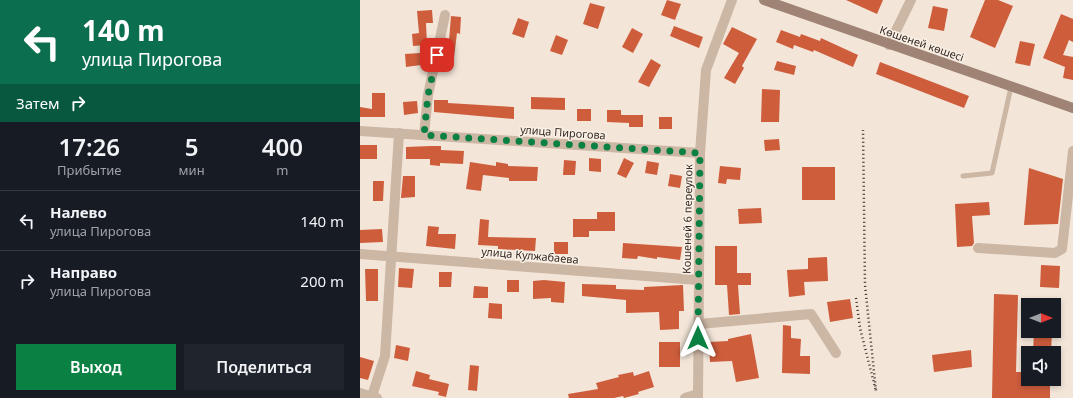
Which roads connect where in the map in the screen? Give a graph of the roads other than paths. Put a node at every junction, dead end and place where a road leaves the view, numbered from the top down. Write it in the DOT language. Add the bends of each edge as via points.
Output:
graph roads {
  1 [pos="732,0"];
  2 [pos="764,0"];
  3 [pos="911,0"];
  4 [pos="445,15"];
  5 [pos="889,45"];
  6 [pos="1012,87"];
  7 [pos="1073,108"];
  8 [pos="360,131"];
  9 [pos="399,133"];
  10 [pos="424,135"];
  11 [pos="1073,151"];
  12 [pos="700,153"];
  13 [pos="963,176"];
  14 [pos="978,248"];
  15 [pos="360,254"];
  16 [pos="391,256"];
  17 [pos="698,280"];
  18 [pos="699,324"];
  19 [pos="836,353"];
  20 [pos="360,393"];
  21 [pos="698,396"];
  22 [pos="375,397"];
  23 [pos="685,398"];
  1 -- 12 [label="street, Кошеней 6 переулок" via="706,70"];
  2 -- 5 [label="main road, Көшеней көшесі"];
  3 -- 5 [label="street"];
  4 -- 10 [label="street" via="428,95"];
  5 -- 6 [label="main road, Көшеней көшесі"];
  6 -- 7 [label="main road, Көшеней көшесі"];
  6 -- 13 [label="lane" via="992,173"];
  8 -- 9 [label="street, улица Пирогова"];
  9 -- 10 [label="street, улица Пирогова"];
  9 -- 16 [label="street"];
  10 -- 12 [label="street, улица Пирогова"];
  11 -- 14 [label="street" via="1062,249 1055,253"];
  12 -- 17 [label="street, Кошеней 6 переулок"];
  15 -- 16 [label="street, улица Кулжабаева"];
  16 -- 17 [label="street, улица Кулжабаева"];
  16 -- 22 [label="street" via="386,356"];
  17 -- 18 [label="street, Кошеней 6 переулок"];
  18 -- 19 [label="street" via="811,314"];
  18 -- 21 [label="street, Кошеней 6 переулок"];
  20 -- 22 [label="street"];
  21 -- 23 [label="street"];
}
